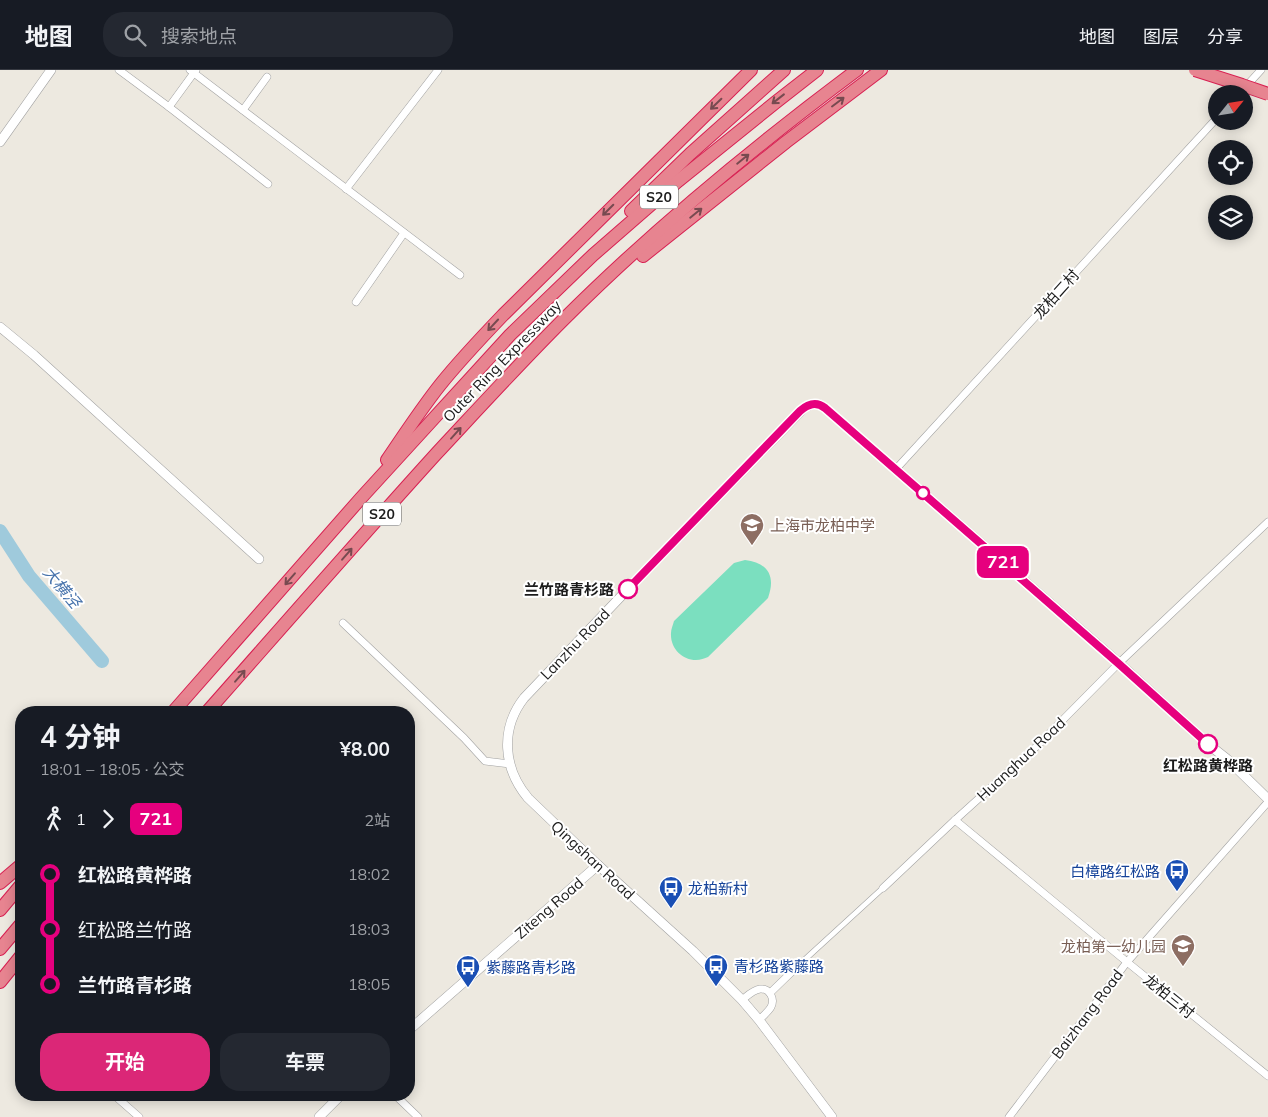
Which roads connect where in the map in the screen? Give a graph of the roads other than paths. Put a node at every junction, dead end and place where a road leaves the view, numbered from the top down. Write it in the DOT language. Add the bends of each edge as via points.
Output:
graph roads {
  1 [pos="52,70"];
  2 [pos="119,70"];
  3 [pos="438,70"];
  4 [pos="750,70"];
  5 [pos="783,70"];
  6 [pos="817,70"];
  7 [pos="857,70"];
  8 [pos="1196,70"];
  9 [pos="1261,70"];
  10 [pos="194,71"];
  11 [pos="880,71"];
  12 [pos="267,77"];
  13 [pos="1247,85"];
  14 [pos="1268,94"];
  15 [pos="169,107"];
  16 [pos="243,110"];
  17 [pos="1208,128"];
  18 [pos="0,142"];
  19 [pos="268,184"];
  20 [pos="346,189"];
  21 [pos="404,233"];
  22 [pos="460,275"];
  23 [pos="356,302"];
  24 [pos="563,320"];
  25 [pos="0,327"];
  26 [pos="510,335"];
  27 [pos="896,469"];
  28 [pos="361,498"];
  29 [pos="1268,522"];
  30 [pos="260,559"];
  31 [pos="343,623"];
  32 [pos="1119,664"];
  33 [pos="178,706"];
  34 [pos="213,706"];
  35 [pos="510,764"];
  36 [pos="1268,800"];
  37 [pos="954,820"];
  38 [pos="598,865"];
  39 [pos="15,870"];
  40 [pos="0,883"];
  41 [pos="882,888"];
  42 [pos="15,893"];
  43 [pos="0,910"];
  44 [pos="15,931"];
  45 [pos="0,949"];
  46 [pos="1127,962"];
  47 [pos="15,963"];
  48 [pos="801,964"];
  49 [pos="0,982"];
  50 [pos="770,993"];
  51 [pos="742,1000"];
  52 [pos="759,1020"];
  53 [pos="415,1025"];
  54 [pos="1268,1076"];
  55 [pos="121,1101"];
  56 [pos="335,1101"];
  57 [pos="401,1101"];
  58 [pos="139,1117"];
  59 [pos="319,1117"];
  60 [pos="418,1117"];
  61 [pos="832,1117"];
  62 [pos="1009,1117"];
  1 -- 18 [label="street"];
  2 -- 15 [label="street"];
  3 -- 20 [label="street"];
  4 -- 28 [label="highway, one-way" via="467,353 415,419"];
  5 -- 26 [label="highway" via="589,251"];
  6 -- 26 [label="highway, Outer Ring Expressway / S20, one-way" via="678,181 593,255"];
  24 -- 7 [label="highway, Outer Ring Expressway / S20, one-way" via="714,182"];
  8 -- 14 [label="highway, bridge"];
  9 -- 13 [label="street"];
  10 -- 15 [label="street"];
  10 -- 16 [label="street"];
  24 -- 11 [label="highway, one-way" via="724,190"];
  12 -- 16 [label="street"];
  15 -- 19 [label="street"];
  16 -- 20 [label="street"];
  17 -- 27 [label="street, 龙柏二村"];
  20 -- 21 [label="street"];
  21 -- 22 [label="street"];
  21 -- 23 [label="street"];
  34 -- 24 [label="highway, Outer Ring Expressway / S20, one-way" via="387,508"];
  25 -- 30 [label="street"];
  26 -- 28 [label="highway, Outer Ring Expressway / S20"];
  27 -- 32 [label="street"];
  27 -- 35 [label="street, Lanzhu Road" via="822,406 810,405 800,411 524,698 509,728"];
  28 -- 33 [label="highway, Outer Ring Expressway / S20, one-way"];
  29 -- 32 [label="street, Huanghua Road"];
  31 -- 35 [label="street" via="485,761"];
  32 -- 36 [label="street" via="1227,759"];
  32 -- 37 [label="street, Huanghua Road" via="1037,746"];
  35 -- 38 [label="street, Qingshan Road" via="515,779 528,798"];
  36 -- 46 [label="street, Baizhang Road"];
  37 -- 41 [label="street, Huanghua Road"];
  37 -- 46 [label="street, 龙柏三村"];
  38 -- 51 [label="street, Qingshan Road" via="698,955"];
  38 -- 53 [label="street, Ziteng Road"];
  39 -- 40 [label="highway"];
  41 -- 48 [label="street, Huanghua Road"];
  42 -- 43 [label="highway"];
  44 -- 45 [label="highway"];
  46 -- 54 [label="street, 龙柏三村"];
  46 -- 62 [label="street, Baizhang Road"];
  47 -- 49 [label="highway"];
  48 -- 50 [label="street, Huanghua Road"];
  50 -- 51 [label="street" via="757,990"];
  50 -- 52 [label="street" via="772,1006"];
  51 -- 52 [label="street, Qingshan Road"];
  52 -- 61 [label="street, Qingshan Road"];
  55 -- 58 [label="street"];
  56 -- 59 [label="street"];
  57 -- 60 [label="street"];
}
